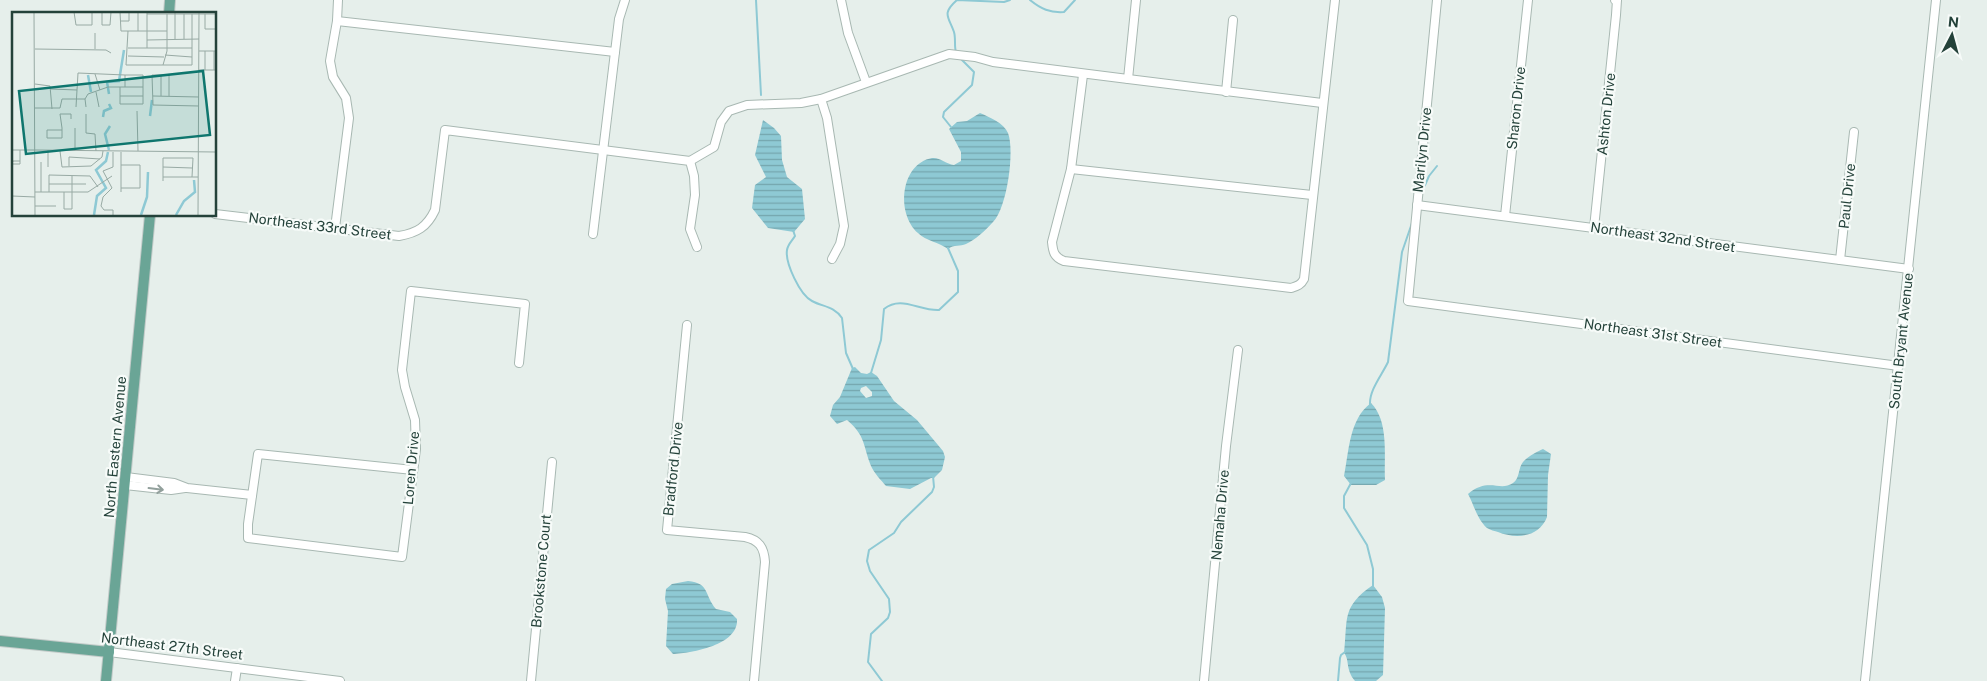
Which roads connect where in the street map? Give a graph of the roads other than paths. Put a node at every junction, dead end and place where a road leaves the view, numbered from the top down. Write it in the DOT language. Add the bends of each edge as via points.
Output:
graph roads {
  1 [pos="338,0"];
  2 [pos="625,0"];
  3 [pos="840,0"];
  4 [pos="1136,0"];
  5 [pos="1335,0"];
  6 [pos="1437,0"];
  7 [pos="1528,0"];
  8 [pos="1616,0"];
  9 [pos="1936,0"];
  10 [pos="337,20"];
  11 [pos="1233,20"];
  12 [pos="615,52"];
  13 [pos="1083,74"];
  14 [pos="1128,79"];
  15 [pos="866,82"];
  16 [pos="1226,92"];
  17 [pos="821,99"];
  18 [pos="1322,103"];
  19 [pos="1854,132"];
  20 [pos="604,150"];
  21 [pos="690,161"];
  22 [pos="1071,168"];
  23 [pos="1312,195"];
  24 [pos="1417,205"];
  25 [pos="216,214"];
  26 [pos="150,216"];
  27 [pos="1505,216"];
  28 [pos="335,228"];
  29 [pos="1594,228"];
  30 [pos="593,234"];
  31 [pos="697,247"];
  32 [pos="832,260"];
  33 [pos="1840,260"];
  34 [pos="1909,269"];
  35 [pos="1408,301"];
  36 [pos="687,325"];
  37 [pos="1238,350"];
  38 [pos="519,363"];
  39 [pos="1899,366"];
  40 [pos="552,462"];
  41 [pos="413,470"];
  42 [pos="125,481"];
  43 [pos="252,495"];
  44 [pos="0,641"];
  45 [pos="109,652"];
  46 [pos="237,668"];
  47 [pos="106,681"];
  48 [pos="235,681"];
  49 [pos="340,681"];
  50 [pos="531,681"];
  51 [pos="754,681"];
  52 [pos="1204,681"];
  53 [pos="1865,681"];
  1 -- 10 [label="street"];
  2 -- 12 [label="street"];
  3 -- 15 [label="street"];
  4 -- 14 [label="street"];
  5 -- 18 [label="street"];
  6 -- 24 [label="street, Marilyn Drive"];
  7 -- 27 [label="street, Sharon Drive"];
  8 -- 29 [label="street, Ashton Drive"];
  9 -- 34 [label="street, South Bryant Avenue"];
  10 -- 12 [label="street"];
  10 -- 28 [label="street" via="330,61 333,77 346,98 349,118"];
  11 -- 16 [label="street"];
  12 -- 20 [label="street"];
  13 -- 14 [label="street"];
  13 -- 15 [label="street" via="949,54"];
  13 -- 22 [label="street"];
  14 -- 16 [label="street"];
  15 -- 17 [label="street"];
  16 -- 18 [label="street"];
  17 -- 21 [label="street" via="793,104 747,104 729,111 714,147"];
  17 -- 32 [label="street" via="827,118 844,226"];
  18 -- 23 [label="street"];
  19 -- 33 [label="street, Paul Drive"];
  20 -- 21 [label="street"];
  20 -- 28 [label="street, Northeast 33rd Street" via="445,130 435,210 424,227 412,234 399,236"];
  20 -- 30 [label="street"];
  21 -- 31 [label="street" via="695,195 690,229"];
  22 -- 23 [label="street"];
  22 -- 23 [label="street" via="1052,242 1058,259 1291,288 1302,284 1304,279"];
  24 -- 27 [label="street, Northeast 32nd Street"];
  24 -- 35 [label="street, Marilyn Drive"];
  25 -- 28 [label="street, Northeast 33rd Street"];
  26 -- 42 [label="main road, North Eastern Avenue"];
  27 -- 29 [label="street, Northeast 32nd Street"];
  29 -- 33 [label="street, Northeast 32nd Street"];
  33 -- 34 [label="street, Northeast 32nd Street"];
  34 -- 39 [label="street, South Bryant Avenue"];
  35 -- 39 [label="street, Northeast 31st Street"];
  36 -- 51 [label="street, Bradford Drive" via="667,530 744,536 762,546 765,562"];
  37 -- 52 [label="street, Nemaha Drive"];
  38 -- 41 [label="street, Loren Drive" via="525,304 410,291 402,370 415,420"];
  39 -- 53 [label="street, South Bryant Avenue"];
  40 -- 50 [label="street, Brookstone Court"];
  41 -- 43 [label="street" via="258,454"];
  41 -- 43 [label="street, Loren Drive" via="402,557 248,538"];
  42 -- 43 [label="street" via="174,483 187,488"];
  42 -- 45 [label="main road, North Eastern Avenue"];
  44 -- 45 [label="main road, Northeast 27th Street"];
  45 -- 46 [label="street, Northeast 27th Street"];
  45 -- 47 [label="main road, North Eastern Avenue"];
  46 -- 48 [label="street"];
  46 -- 49 [label="street, Northeast 27th Street"];
}
